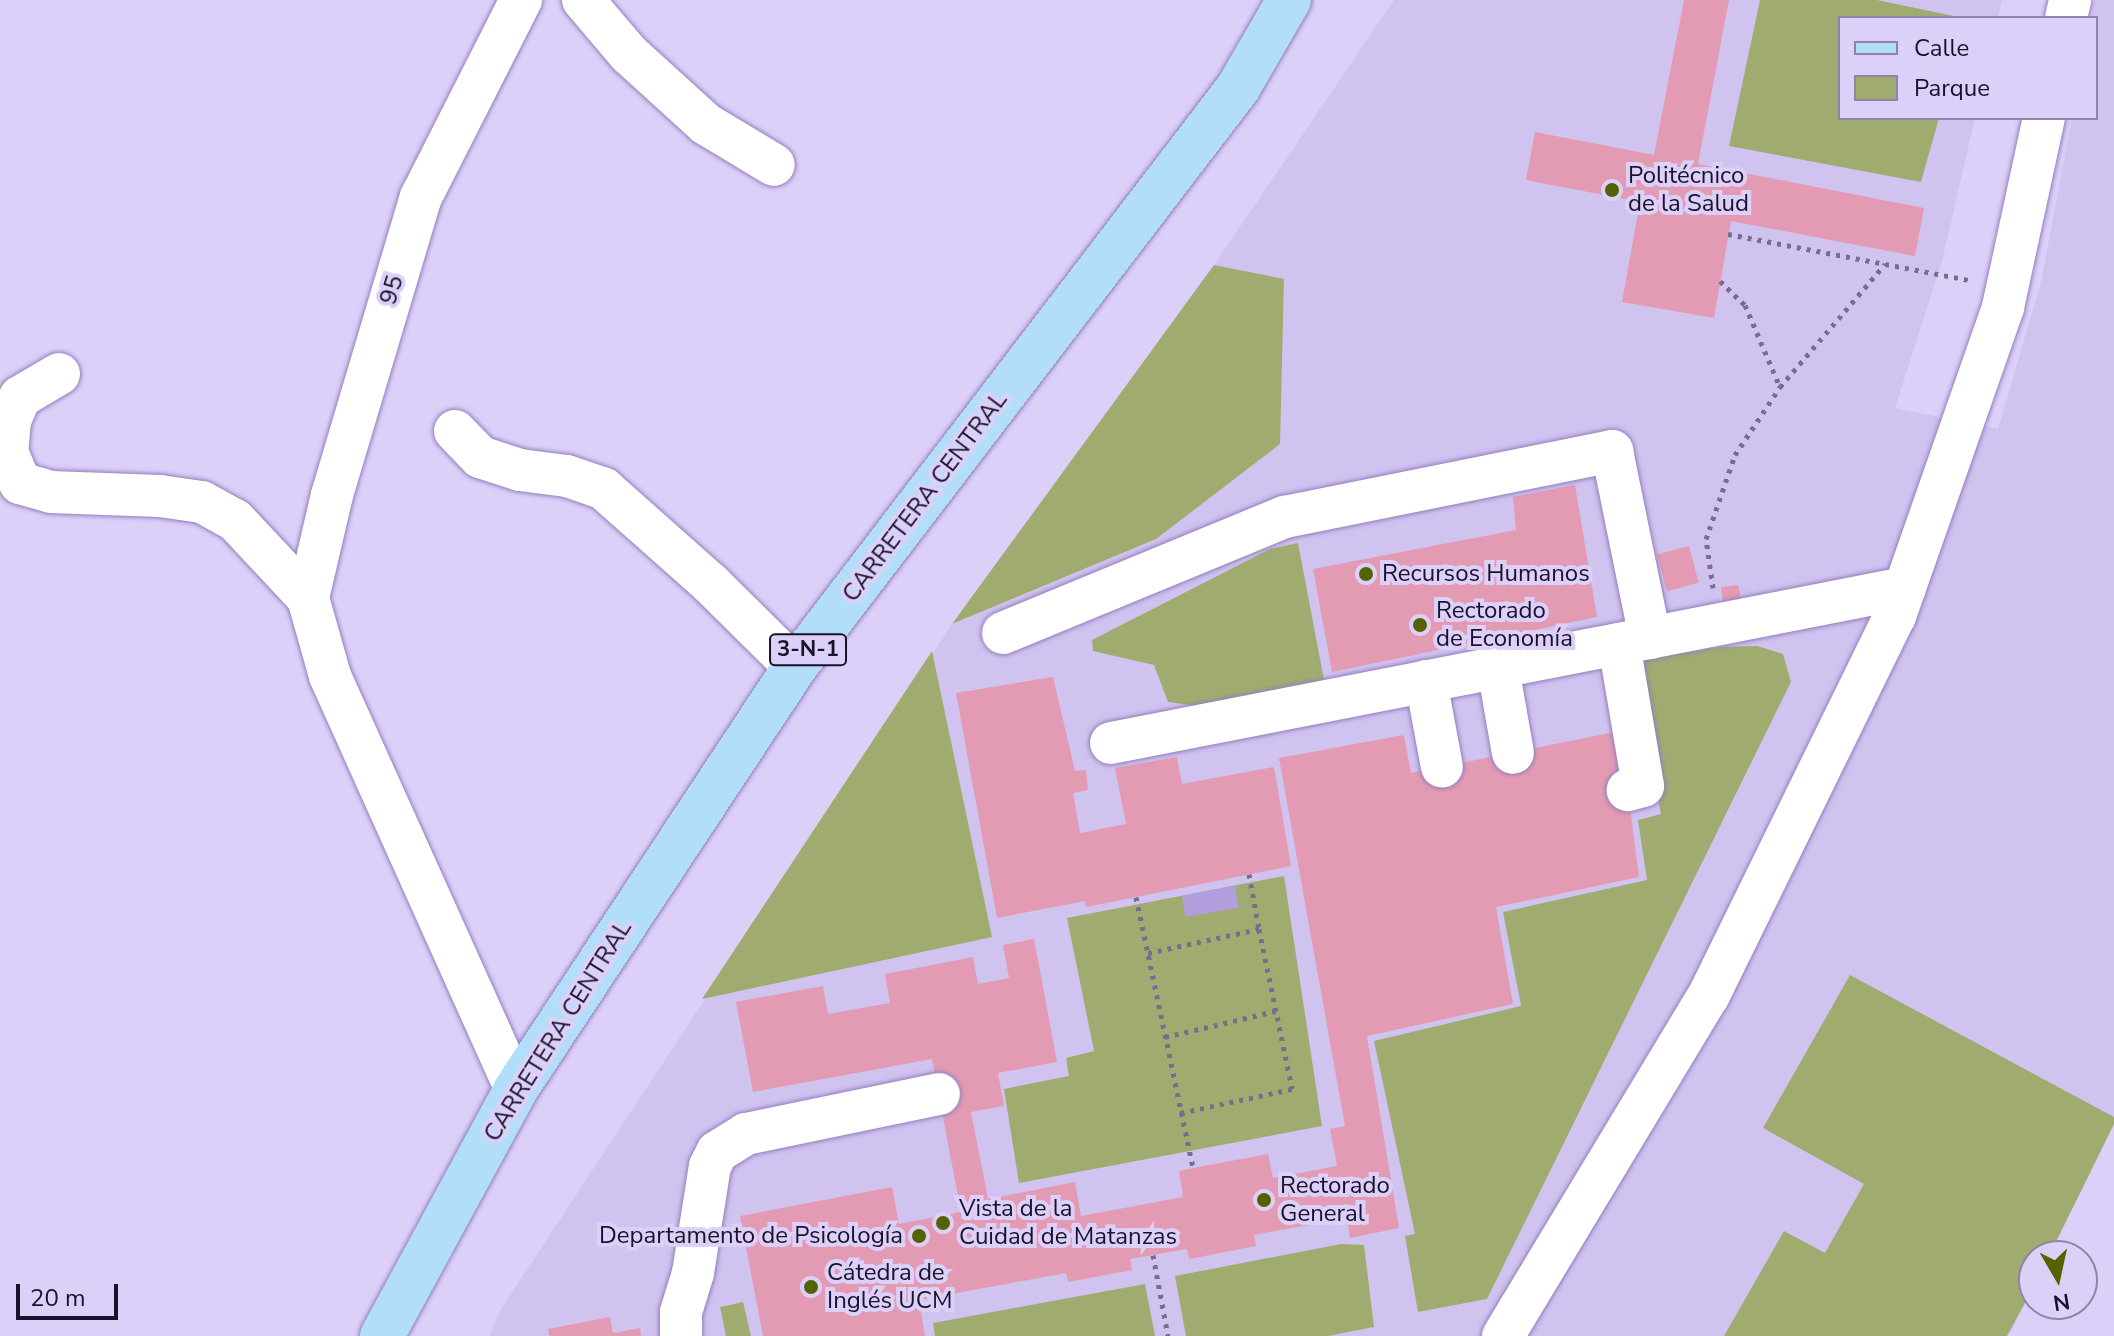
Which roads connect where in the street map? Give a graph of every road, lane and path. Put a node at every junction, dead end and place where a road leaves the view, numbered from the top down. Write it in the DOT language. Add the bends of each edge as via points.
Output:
graph roads {
  1 [pos="521,0"];
  2 [pos="583,0"];
  3 [pos="1289,0"];
  4 [pos="2044,120"];
  5 [pos="774,165"];
  6 [pos="1728,234"];
  7 [pos="1885,264"];
  8 [pos="1720,281"];
  9 [pos="2007,287"];
  10 [pos="59,374"];
  11 [pos="1780,387"];
  12 [pos="455,431"];
  13 [pos="1905,588"];
  14 [pos="308,598"];
  15 [pos="1718,624"];
  16 [pos="1003,633"];
  17 [pos="1634,641"];
  18 [pos="795,667"];
  19 [pos="1498,668"];
  20 [pos="1426,681"];
  21 [pos="1111,743"];
  22 [pos="1513,753"];
  23 [pos="1442,767"];
  24 [pos="1628,790"];
  25 [pos="1249,874"];
  26 [pos="1136,897"];
  27 [pos="1259,929"];
  28 [pos="1148,953"];
  29 [pos="1276,1011"];
  30 [pos="1165,1037"];
  31 [pos="516,1089"];
  32 [pos="939,1094"];
  33 [pos="1180,1113"];
  34 [pos="1193,1168"];
  35 [pos="1153,1255"];
  36 [pos="1496,1335"];
  37 [pos="382,1336"];
  38 [pos="681,1336"];
  39 [pos="1168,1336"];
  1 -- 14 [label="street, 95" via="421,197 336,480"];
  2 -- 5 [label="street" via="629,54 706,124"];
  3 -- 18 [label="main road, CARRETERA CENTRAL / 3-N-1" via="1238,88"];
  4 -- 9 [label="street"];
  6 -- 7 [label="path"];
  7 -- 9 [label="path"];
  7 -- 11 [label="path"];
  8 -- 11 [label="path" via="1745,305"];
  9 -- 13 [label="street"];
  10 -- 14 [label="street" via="20,397 10,420 7,452 20,483 51,492 202,502 235,520"];
  11 -- 15 [label="path" via="1735,455 1706,539"];
  12 -- 18 [label="street" via="480,457 604,489"];
  13 -- 15 [label="street"];
  13 -- 36 [label="street" via="1709,995"];
  14 -- 31 [label="street" via="330,676"];
  15 -- 17 [label="street"];
  16 -- 17 [label="street" via="1285,517 1612,451"];
  17 -- 19 [label="street"];
  17 -- 24 [label="street" via="1643,786"];
  18 -- 31 [label="main road, CARRETERA CENTRAL / 3-N-1"];
  19 -- 20 [label="street"];
  19 -- 22 [label="street"];
  20 -- 21 [label="street"];
  20 -- 23 [label="street"];
  25 -- 27 [label="path"];
  26 -- 28 [label="path"];
  27 -- 28 [label="path"];
  27 -- 29 [label="path"];
  28 -- 30 [label="path"];
  29 -- 30 [label="path"];
  29 -- 33 [label="path" via="1292,1089"];
  30 -- 33 [label="path"];
  31 -- 37 [label="main road, CARRETERA CENTRAL / 3-N-1"];
  32 -- 38 [label="street" via="746,1134 717,1152 681,1312"];
  33 -- 34 [label="path"];
  35 -- 39 [label="path"];
}
